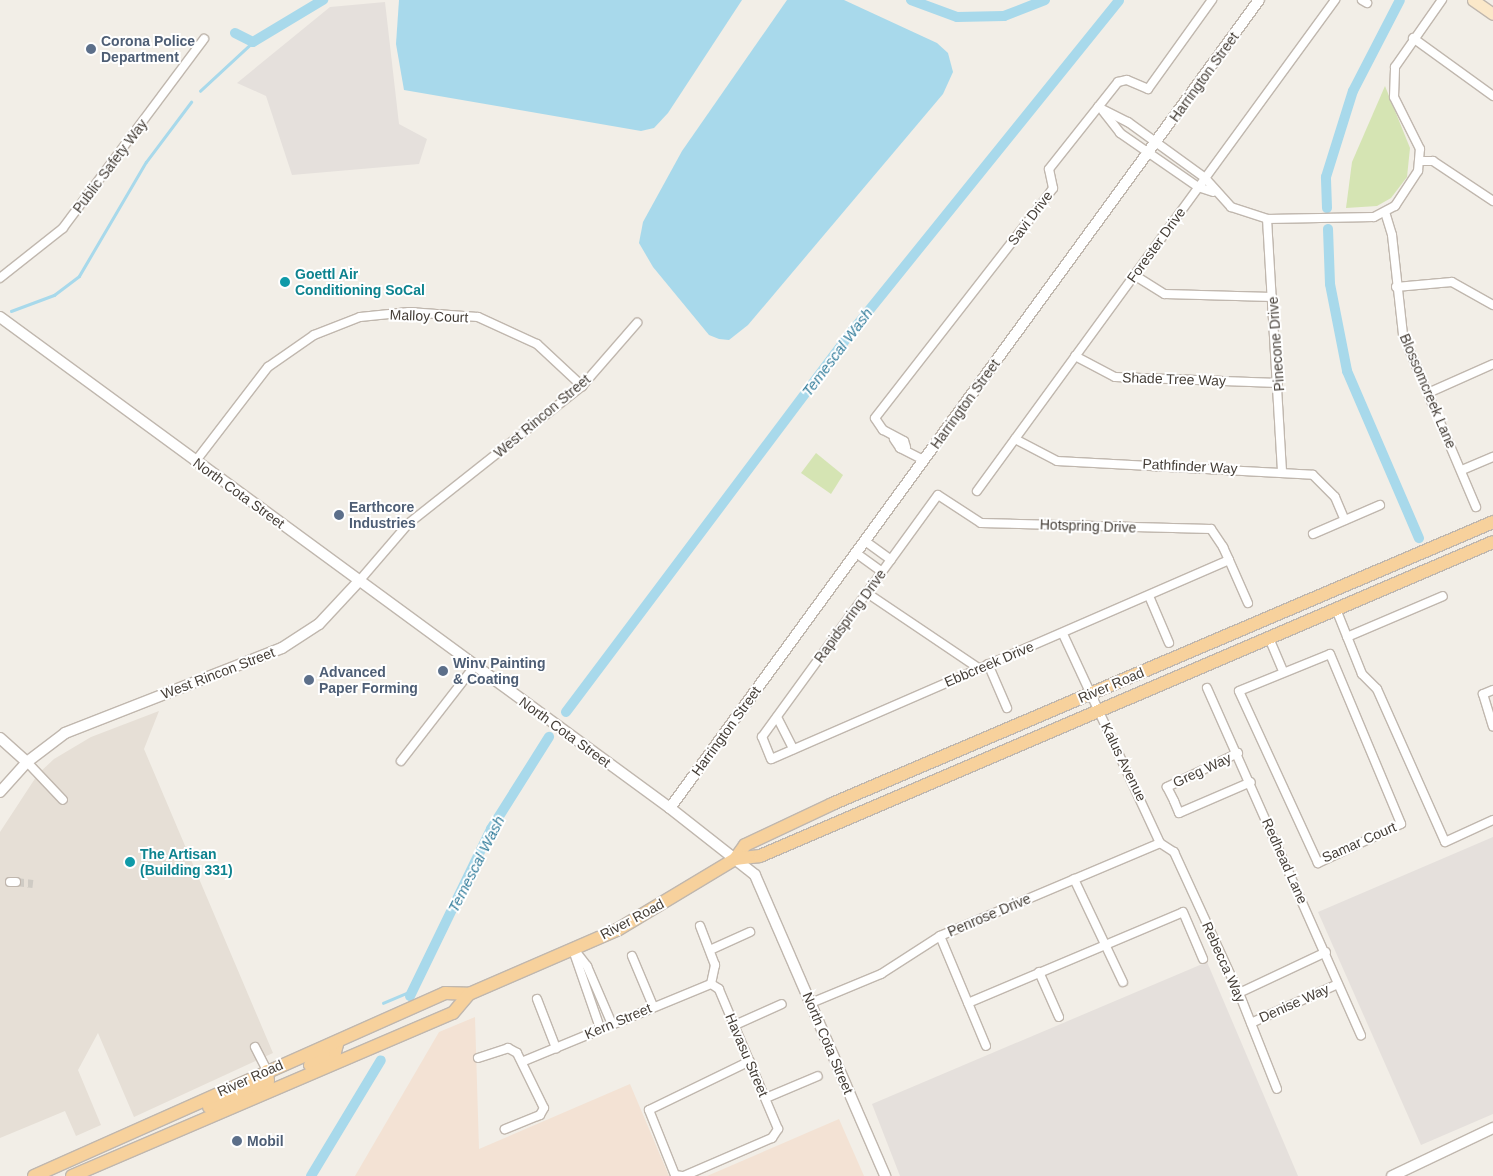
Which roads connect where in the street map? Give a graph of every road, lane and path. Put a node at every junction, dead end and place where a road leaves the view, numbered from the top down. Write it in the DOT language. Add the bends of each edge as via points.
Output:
graph roads {
  1 [pos="1212,0"];
  2 [pos="1259,0"];
  3 [pos="1335,0"];
  4 [pos="1442,0"];
  5 [pos="1473,0"];
  6 [pos="1493,14"];
  7 [pos="204,38"];
  8 [pos="1413,38"];
  9 [pos="1493,96"];
  10 [pos="1100,109"];
  11 [pos="1157,142"];
  12 [pos="1149,153"];
  13 [pos="1420,161"];
  14 [pos="1205,178"];
  15 [pos="1198,187"];
  16 [pos="1213,192"];
  17 [pos="1493,201"];
  18 [pos="1385,212"];
  19 [pos="1267,219"];
  20 [pos="1134,276"];
  21 [pos="0,278"];
  22 [pos="1396,287"];
  23 [pos="1272,297"];
  24 [pos="1493,305"];
  25 [pos="0,317"];
  26 [pos="637,324"];
  27 [pos="1075,356"];
  28 [pos="1493,364"];
  29 [pos="1278,383"];
  30 [pos="582,386"];
  31 [pos="1428,393"];
  32 [pos="1015,440"];
  33 [pos="1493,457"];
  34 [pos="924,460"];
  35 [pos="195,462"];
  36 [pos="1282,470"];
  37 [pos="1462,470"];
  38 [pos="977,491"];
  39 [pos="938,495"];
  40 [pos="1380,505"];
  41 [pos="1476,507"];
  42 [pos="1345,520"];
  43 [pos="1493,522"];
  44 [pos="1313,534"];
  45 [pos="865,541"];
  46 [pos="1493,542"];
  47 [pos="856,554"];
  48 [pos="891,560"];
  49 [pos="1229,560"];
  50 [pos="882,572"];
  51 [pos="359,581"];
  52 [pos="868,593"];
  53 [pos="1149,596"];
  54 [pos="1443,596"];
  55 [pos="1248,603"];
  56 [pos="1336,609"];
  57 [pos="1063,634"];
  58 [pos="1347,637"];
  59 [pos="1269,638"];
  60 [pos="1168,643"];
  61 [pos="988,664"];
  62 [pos="474,667"];
  63 [pos="978,668"];
  64 [pos="1283,671"];
  65 [pos="1207,688"];
  66 [pos="1493,690"];
  67 [pos="1091,694"];
  68 [pos="1007,708"];
  69 [pos="1099,711"];
  70 [pos="777,717"];
  71 [pos="1493,726"];
  72 [pos="762,737"];
  73 [pos="0,738"];
  74 [pos="793,749"];
  75 [pos="1238,753"];
  76 [pos="401,761"];
  77 [pos="27,762"];
  78 [pos="1251,782"];
  79 [pos="0,792"];
  80 [pos="63,800"];
  81 [pos="670,808"];
  82 [pos="1493,820"];
  83 [pos="1160,843"];
  84 [pos="735,859"];
  85 [pos="1074,879"];
  86 [pos="700,926"];
  87 [pos="750,932"];
  88 [pos="940,936"];
  89 [pos="1104,943"];
  90 [pos="573,948"];
  91 [pos="710,950"];
  92 [pos="1326,952"];
  93 [pos="632,956"];
  94 [pos="1203,959"];
  95 [pos="1039,972"];
  96 [pos="1123,982"];
  97 [pos="711,984"];
  98 [pos="1338,984"];
  99 [pos="1239,993"];
  100 [pos="469,994"];
  101 [pos="537,999"];
  102 [pos="811,1003"];
  103 [pos="968,1003"];
  104 [pos="782,1004"];
  105 [pos="653,1006"];
  106 [pos="1059,1017"];
  107 [pos="1250,1023"];
  108 [pos="612,1024"];
  109 [pos="735,1025"];
  110 [pos="600,1028"];
  111 [pos="1361,1035"];
  112 [pos="338,1041"];
  113 [pos="986,1046"];
  114 [pos="255,1047"];
  115 [pos="556,1048"];
  116 [pos="478,1058"];
  117 [pos="524,1061"];
  118 [pos="750,1061"];
  119 [pos="267,1070"];
  120 [pos="818,1076"];
  121 [pos="297,1078"];
  122 [pos="1277,1090"];
  123 [pos="766,1098"];
  124 [pos="1493,1128"];
  125 [pos="505,1129"];
  126 [pos="173,1132"];
  127 [pos="47,1168"];
  128 [pos="22,1176"];
  129 [pos="34,1176"];
  130 [pos="72,1176"];
  131 [pos="681,1176"];
  132 [pos="885,1176"];
  133 [pos="1392,1176"];
  1 -- 10 [label="street, Savi Drive" via="1148,89 1127,80 1118,82"];
  2 -- 11 [label="street, Harrington Street"];
  3 -- 14 [label="street, Forester Drive"];
  4 -- 8 [label="street"];
  5 -- 6 [label="main road"];
  7 -- 21 [label="street, Public Safety Way" via="63,228"];
  8 -- 9 [label="street"];
  8 -- 13 [label="street" via="1395,67 1394,97 1414,133"];
  10 -- 11 [label="street"];
  10 -- 12 [label="street" via="1120,133"];
  10 -- 34 [label="street, Savi Drive" via="1049,169 1053,188 1043,202 875,418 900,448 906,447"];
  11 -- 12 [label="street, Harrington Street"];
  11 -- 14 [label="street"];
  12 -- 15 [label="street"];
  12 -- 34 [label="street, Harrington Street"];
  13 -- 17 [label="street" via="1433,162"];
  13 -- 18 [label="street" via="1410,187"];
  14 -- 15 [label="street, Forester Drive"];
  14 -- 16 [label="street"];
  15 -- 16 [label="street"];
  15 -- 20 [label="street, Forester Drive"];
  16 -- 19 [label="street" via="1231,207"];
  18 -- 19 [label="street" via="1353,219"];
  18 -- 22 [label="street, Blossomcreek Lane" via="1392,235"];
  19 -- 23 [label="street, Pinecone Drive"];
  20 -- 23 [label="street" via="1165,294"];
  20 -- 27 [label="street, Forester Drive"];
  22 -- 24 [label="street" via="1452,282"];
  22 -- 31 [label="street, Blossomcreek Lane" via="1403,335"];
  23 -- 29 [label="street, Pinecone Drive"];
  25 -- 35 [label="street, North Cota Street"];
  26 -- 30 [label="street, West Rincon Street"];
  27 -- 29 [label="street, Shade Tree Way" via="1115,377"];
  27 -- 32 [label="street, Forester Drive"];
  28 -- 31 [label="street"];
  29 -- 36 [label="street, Pinecone Drive"];
  30 -- 35 [label="street, Malloy Court" via="537,344 478,317 410,312 360,318 314,335 268,367"];
  30 -- 51 [label="street, West Rincon Street" via="408,524"];
  31 -- 37 [label="street, Blossomcreek Lane"];
  32 -- 36 [label="street, Pathfinder Way" via="1057,461"];
  32 -- 38 [label="street, Forester Drive"];
  33 -- 37 [label="street"];
  34 -- 45 [label="street, Harrington Street"];
  35 -- 51 [label="street, North Cota Street"];
  36 -- 42 [label="street, Pathfinder Way" via="1313,475 1335,497"];
  37 -- 41 [label="street, Blossomcreek Lane"];
  39 -- 48 [label="street, Rapidspring Drive"];
  39 -- 49 [label="street, Hotspring Drive" via="981,523 1211,530"];
  40 -- 42 [label="street"];
  42 -- 44 [label="street"];
  43 -- 67 [label="main road, River Road"];
  45 -- 47 [label="street, Harrington Street"];
  45 -- 48 [label="street"];
  46 -- 56 [label="main road, River Road"];
  47 -- 50 [label="street"];
  47 -- 81 [label="street, Harrington Street"];
  48 -- 50 [label="street, Rapidspring Drive"];
  49 -- 53 [label="street, Ebbcreek Drive"];
  49 -- 55 [label="street"];
  50 -- 52 [label="street, Rapidspring Drive"];
  51 -- 62 [label="street, North Cota Street"];
  51 -- 77 [label="street, West Rincon Street" via="319,624 282,648 65,733"];
  52 -- 63 [label="street"];
  52 -- 70 [label="street, Rapidspring Drive"];
  53 -- 57 [label="street, Ebbcreek Drive"];
  53 -- 60 [label="street"];
  54 -- 58 [label="street"];
  56 -- 58 [label="street"];
  56 -- 59 [label="main road, River Road"];
  57 -- 61 [label="street, Ebbcreek Drive"];
  57 -- 67 [label="street, Kalus Avenue"];
  58 -- 82 [label="street" via="1362,674 1377,689 1445,842"];
  59 -- 64 [label="street"];
  59 -- 69 [label="main road, River Road"];
  61 -- 63 [label="street, Ebbcreek Drive"];
  61 -- 68 [label="street"];
  62 -- 76 [label="street"];
  62 -- 81 [label="street, North Cota Street"];
  63 -- 74 [label="street, Ebbcreek Drive"];
  64 -- 64 [label="street, Samar Court" via="1239,690 1318,863 1401,824 1330,654"];
  65 -- 75 [label="street, Redhead Lane"];
  66 -- 71 [label="street" via="1483,694"];
  67 -- 69 [label="street, Kalus Avenue"];
  67 -- 84 [label="main road, River Road" via="832,804 745,846"];
  69 -- 83 [label="street, Kalus Avenue" via="1157,829"];
  69 -- 84 [label="main road, River Road" via="760,856"];
  70 -- 72 [label="street, Rapidspring Drive"];
  70 -- 74 [label="street"];
  72 -- 74 [label="street, Ebbcreek Drive" via="771,759"];
  73 -- 77 [label="street"];
  75 -- 78 [label="street, Redhead Lane"];
  75 -- 78 [label="street, Greg Way" via="1167,786 1179,812"];
  77 -- 79 [label="street, West Rincon Street"];
  77 -- 80 [label="street"];
  78 -- 92 [label="street, Redhead Lane"];
  81 -- 84 [label="street, North Cota Street"];
  83 -- 85 [label="street, Penrose Drive"];
  83 -- 99 [label="street, Rebecca Way" via="1174,852"];
  84 -- 90 [label="main road, River Road" via="651,912"];
  84 -- 102 [label="street, North Cota Street" via="755,875"];
  85 -- 88 [label="street, Penrose Drive"];
  85 -- 89 [label="street"];
  86 -- 91 [label="street"];
  87 -- 91 [label="street"];
  88 -- 102 [label="street, Penrose Drive" via="881,974"];
  88 -- 103 [label="street"];
  89 -- 94 [label="street" via="1183,912"];
  89 -- 95 [label="street"];
  89 -- 96 [label="street"];
  90 -- 100 [label="main road, River Road"];
  90 -- 108 [label="street" via="587,966"];
  90 -- 110 [label="street"];
  91 -- 97 [label="street" via="715,964"];
  92 -- 98 [label="street, Redhead Lane"];
  92 -- 99 [label="street"];
  93 -- 105 [label="street"];
  95 -- 103 [label="street"];
  95 -- 106 [label="street"];
  97 -- 105 [label="street, Kern Street"];
  97 -- 109 [label="street, Havasu Street" via="719,989"];
  98 -- 107 [label="street, Denise Way"];
  98 -- 111 [label="street, Redhead Lane"];
  99 -- 107 [label="street, Rebecca Way"];
  100 -- 112 [label="main road, River Road" via="445,993"];
  100 -- 121 [label="main road, River Road" via="453,1014"];
  101 -- 115 [label="street"];
  102 -- 132 [label="street, North Cota Street"];
  103 -- 113 [label="street"];
  104 -- 109 [label="street"];
  105 -- 108 [label="street, Kern Street"];
  107 -- 122 [label="street, Rebecca Way"];
  108 -- 110 [label="street, Kern Street"];
  109 -- 118 [label="street, Havasu Street"];
  110 -- 115 [label="street, Kern Street"];
  112 -- 119 [label="main road, River Road"];
  112 -- 121 [label="main road" via="335,1052 308,1066"];
  114 -- 119 [label="street"];
  115 -- 117 [label="street, Kern Street"];
  116 -- 117 [label="street" via="508,1048"];
  117 -- 125 [label="street" via="544,1108 540,1115"];
  118 -- 123 [label="street, Havasu Street"];
  118 -- 131 [label="street" via="650,1110"];
  119 -- 126 [label="main road" via="268,1080 188,1116"];
  119 -- 127 [label="main road, River Road"];
  120 -- 123 [label="street"];
  121 -- 126 [label="main road, River Road"];
  123 -- 131 [label="street, Havasu Street" via="778,1130 772,1138"];
  124 -- 133 [label="street"];
  126 -- 130 [label="main road, River Road"];
  127 -- 128 [label="main road"];
  127 -- 129 [label="main road, River Road"];
}
